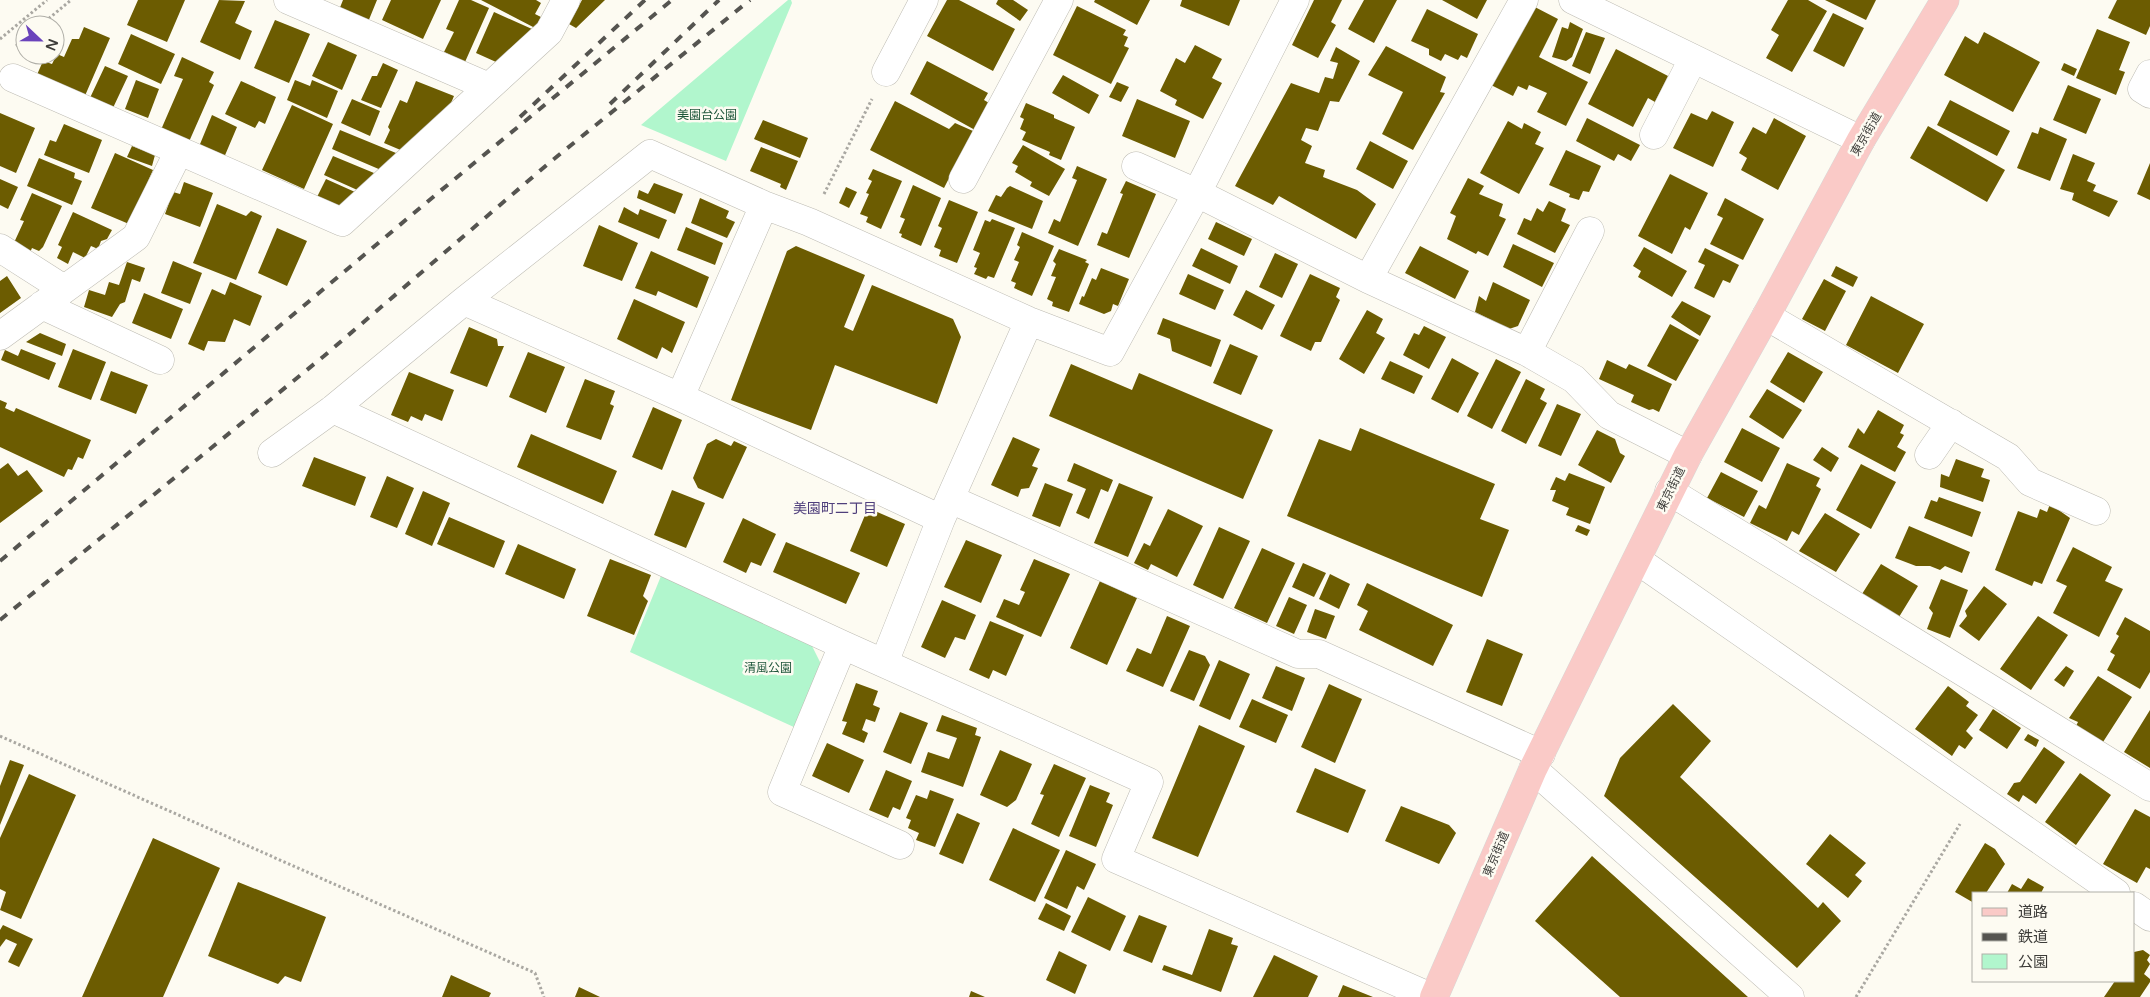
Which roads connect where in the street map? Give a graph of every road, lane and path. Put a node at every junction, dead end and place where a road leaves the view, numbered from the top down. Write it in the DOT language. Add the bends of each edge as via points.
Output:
graph roads {
  1 [pos="47,0"];
  2 [pos="71,0"];
  3 [pos="288,0"];
  4 [pos="566,0"];
  5 [pos="924,0"];
  6 [pos="1059,0"];
  7 [pos="1295,0"];
  8 [pos="1524,0"];
  9 [pos="1573,0"];
  10 [pos="1945,0"];
  11 [pos="53,15"];
  12 [pos="0,39"];
  13 [pos="1694,59"];
  14 [pos="886,72"];
  15 [pos="2150,74"];
  16 [pos="13,78"];
  17 [pos="489,88"];
  18 [pos="2150,94"];
  19 [pos="1654,135"];
  20 [pos="1861,140"];
  21 [pos="178,151"];
  22 [pos="1136,166"];
  23 [pos="963,179"];
  24 [pos="1197,192"];
  25 [pos="764,205"];
  26 [pos="810,222"];
  27 [pos="1590,231"];
  28 [pos="0,248"];
  29 [pos="1368,279"];
  30 [pos="53,297"];
  31 [pos="464,302"];
  32 [pos="1766,316"];
  33 [pos="1029,321"];
  34 [pos="0,336"];
  35 [pos="1527,352"];
  36 [pos="160,360"];
  37 [pos="680,397"];
  38 [pos="333,409"];
  39 [pos="1951,423"];
  40 [pos="272,453"];
  41 [pos="1688,455"];
  42 [pos="1929,455"];
  43 [pos="1669,492"];
  44 [pos="945,509"];
  45 [pos="2096,511"];
  46 [pos="1637,560"];
  47 [pos="843,645"];
  48 [pos="884,663"];
  49 [pos="0,736"];
  50 [pos="1537,761"];
  51 [pos="2150,787"];
  52 [pos="1977,797"];
  53 [pos="900,845"];
  54 [pos="2115,892"];
  55 [pos="544,997"];
  56 [pos="1433,997"];
  57 [pos="1790,997"];
  58 [pos="1856,997"];
  1 -- 12 [label="path"];
  2 -- 11 [label="path"];
  3 -- 17 [label="street"];
  4 -- 17 [label="street" via="549,32"];
  5 -- 14 [label="street"];
  6 -- 23 [label="street"];
  7 -- 24 [label="street"];
  8 -- 29 [label="street"];
  9 -- 13 [label="street"];
  10 -- 20 [label="main road, 東京街道"];
  13 -- 19 [label="street"];
  13 -- 20 [label="street"];
  14 -- 26 [label="path"];
  15 -- 18 [label="street" via="2142,89"];
  16 -- 21 [label="street"];
  17 -- 21 [label="street" via="342,222"];
  20 -- 32 [label="main road, 東京街道"];
  21 -- 30 [label="street" via="136,237"];
  22 -- 24 [label="street"];
  24 -- 29 [label="street"];
  24 -- 33 [label="street" via="1110,352"];
  25 -- 26 [label="street"];
  25 -- 31 [label="street" via="650,154"];
  25 -- 37 [label="street"];
  26 -- 33 [label="street"];
  27 -- 35 [label="street"];
  28 -- 30 [label="street"];
  29 -- 35 [label="street"];
  30 -- 34 [label="street"];
  30 -- 36 [label="street"];
  31 -- 37 [label="street"];
  31 -- 38 [label="street"];
  32 -- 39 [label="street"];
  32 -- 41 [label="main road, 東京街道"];
  33 -- 44 [label="street"];
  35 -- 41 [label="street" via="1574,379 1609,415"];
  37 -- 44 [label="street"];
  38 -- 40 [label="street"];
  38 -- 47 [label="street"];
  39 -- 42 [label="street"];
  39 -- 45 [label="street" via="2008,457 2030,482"];
  41 -- 43 [label="main road, 東京街道"];
  43 -- 46 [label="main road, 東京街道"];
  43 -- 51 [label="street"];
  44 -- 48 [label="street"];
  44 -- 50 [label="street" via="1298,654 1319,654"];
  46 -- 50 [label="main road, 東京街道"];
  46 -- 52 [label="street"];
  47 -- 48 [label="street"];
  47 -- 53 [label="street" via="782,792"];
  48 -- 56 [label="street" via="1149,782 1116,859"];
  49 -- 55 [label="path" via="535,973"];
  50 -- 56 [label="main road, 東京街道"];
  50 -- 57 [label="street"];
  52 -- 54 [label="street"];
  52 -- 58 [label="path"];
}
